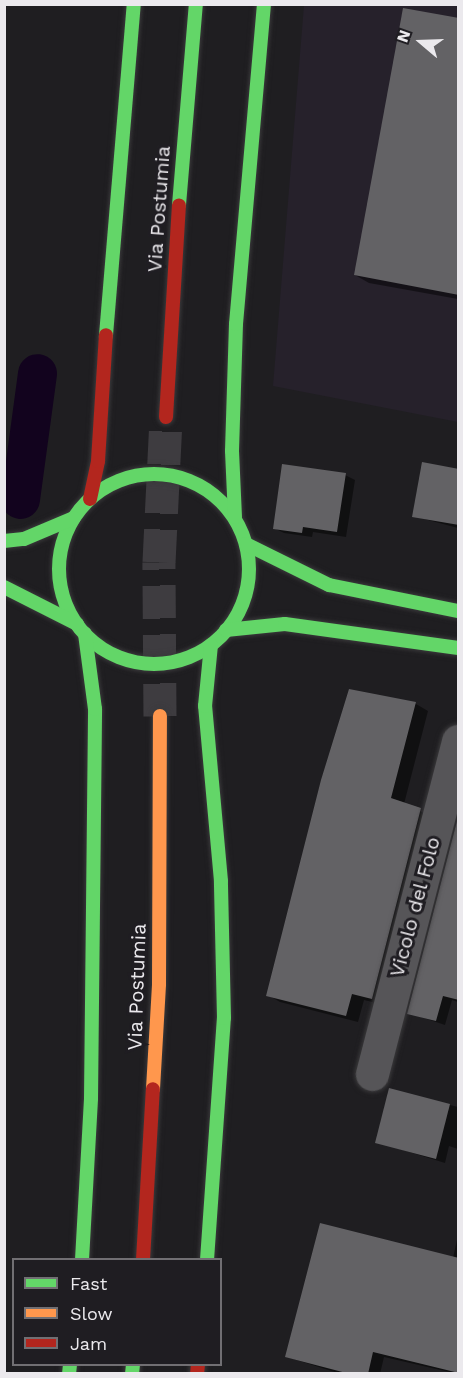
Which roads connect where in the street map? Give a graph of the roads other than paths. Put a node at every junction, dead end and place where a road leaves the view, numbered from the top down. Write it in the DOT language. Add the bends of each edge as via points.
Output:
graph roads {
  1 [pos="134,4"];
  2 [pos="196,4"];
  3 [pos="264,4"];
  4 [pos="166,417"];
  5 [pos="90,499"];
  6 [pos="74,518"];
  7 [pos="235,518"];
  8 [pos="4,541"];
  9 [pos="246,544"];
  10 [pos="4,587"];
  11 [pos="459,611"];
  12 [pos="81,629"];
  13 [pos="226,630"];
  14 [pos="211,645"];
  15 [pos="459,648"];
  16 [pos="160,716"];
  17 [pos="459,741"];
  18 [pos="372,1074"];
  19 [pos="82,1258"];
  20 [pos="143,1258"];
  21 [pos="207,1258"];
  1 -- 5 [label="main road" via="113,220 98,461"];
  2 -- 4 [label="main road, Via Postumia" via="187,83"];
  3 -- 7 [label="main road" via="236,324 232,451"];
  5 -- 6 [label="main road"];
  5 -- 7 [label="main road" via="113,483 139,475 167,474 193,481 217,496"];
  6 -- 8 [label="main road" via="24,539"];
  6 -- 12 [label="main road" via="64,539 60,572 66,604"];
  7 -- 9 [label="main road"];
  9 -- 11 [label="main road" via="329,585"];
  9 -- 13 [label="main road" via="250,572 245,600"];
  10 -- 12 [label="main road"];
  12 -- 14 [label="main road" via="106,651 141,662 160,664 187,658"];
  12 -- 19 [label="main road" via="95,709 91,1098"];
  13 -- 14 [label="main road"];
  13 -- 15 [label="main road" via="285,624"];
  14 -- 21 [label="main road" via="205,706 221,881 224,1018"];
  16 -- 20 [label="main road, Via Postumia" via="159,984"];
  17 -- 18 [label="street, Vicolo del Folo"];
}
